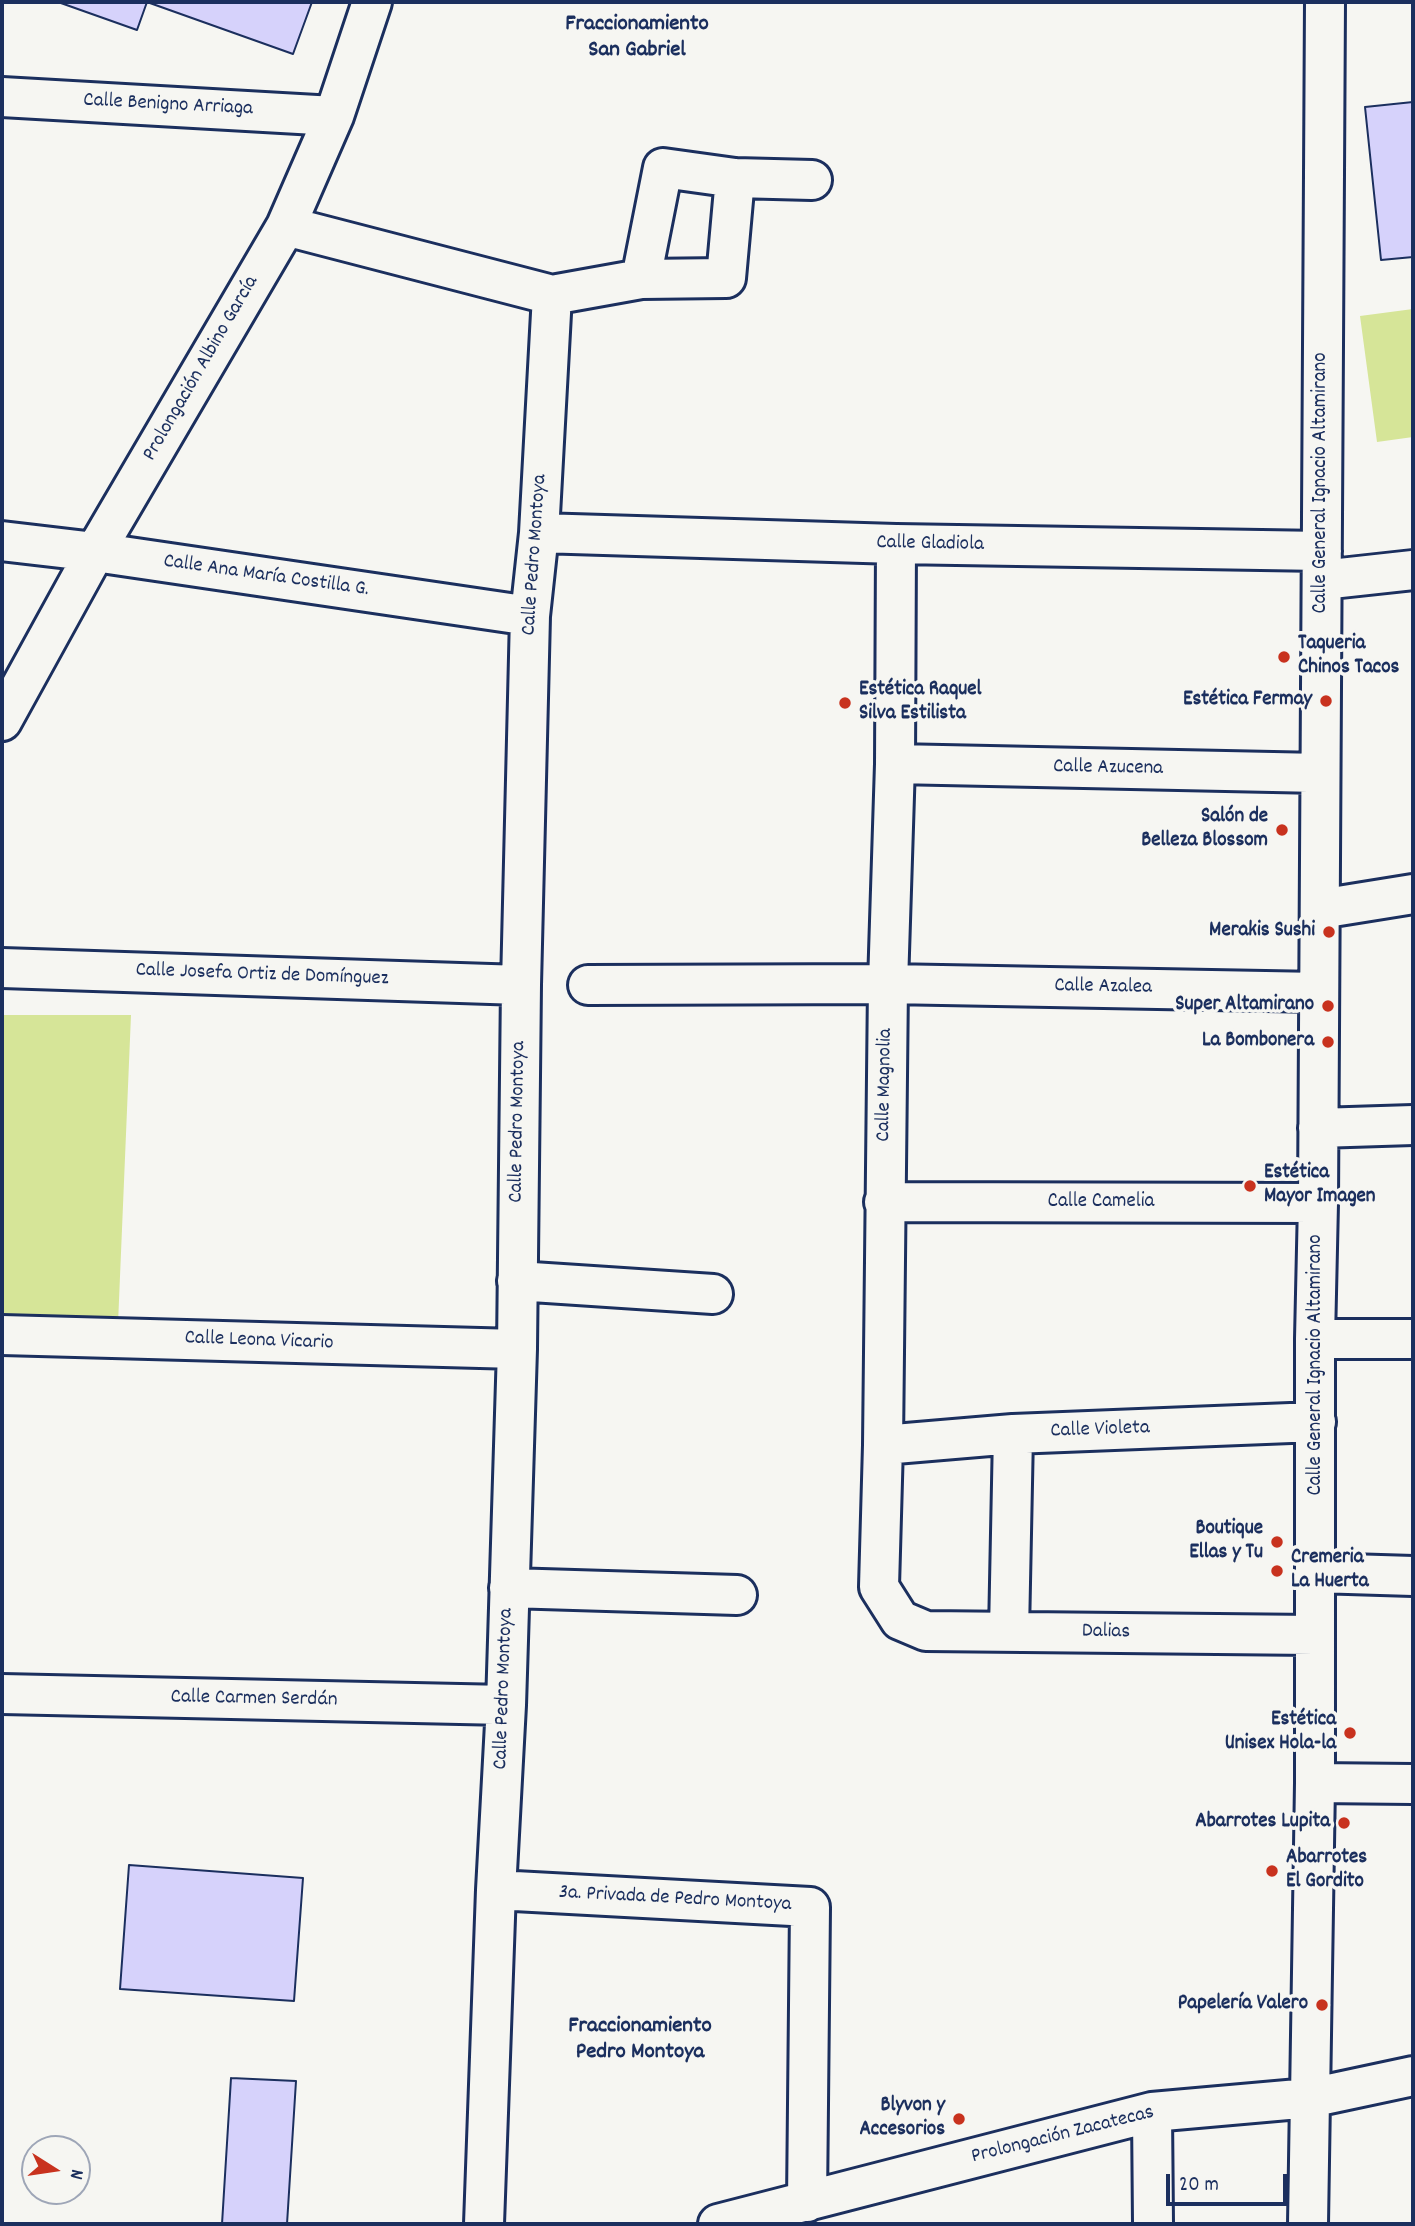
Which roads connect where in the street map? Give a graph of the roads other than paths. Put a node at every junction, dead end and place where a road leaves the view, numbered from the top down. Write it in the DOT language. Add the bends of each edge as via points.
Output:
graph roads {
  1 [pos="372,2"];
  2 [pos="1325,2"];
  3 [pos="2,97"];
  4 [pos="334,116"];
  5 [pos="735,178"];
  6 [pos="812,180"];
  7 [pos="286,226"];
  8 [pos="641,279"];
  9 [pos="552,295"];
  10 [pos="539,533"];
  11 [pos="2,541"];
  12 [pos="896,544"];
  13 [pos="95,552"];
  14 [pos="1322,565"];
  15 [pos="1413,570"];
  16 [pos="530,616"];
  17 [pos="2,721"];
  18 [pos="895,764"];
  19 [pos="1321,773"];
  20 [pos="1413,894"];
  21 [pos="1320,909"];
  22 [pos="2,968"];
  23 [pos="888,984"];
  24 [pos="521,985"];
  25 [pos="588,985"];
  26 [pos="1319,992"];
  27 [pos="1413,1125"];
  28 [pos="1318,1128"];
  29 [pos="884,1202"];
  30 [pos="1318,1203"];
  31 [pos="517,1281"];
  32 [pos="713,1294"];
  33 [pos="2,1335"];
  34 [pos="1315,1339"];
  35 [pos="1413,1339"];
  36 [pos="517,1349"];
  37 [pos="1317,1422"];
  38 [pos="1013,1434"];
  39 [pos="883,1445"];
  40 [pos="1316,1573"];
  41 [pos="1413,1576"];
  42 [pos="509,1588"];
  43 [pos="737,1595"];
  44 [pos="900,1620"];
  45 [pos="1009,1632"];
  46 [pos="1314,1635"];
  47 [pos="2,1694"];
  48 [pos="506,1706"];
  49 [pos="1315,1783"];
  50 [pos="1413,1784"];
  51 [pos="496,1890"];
  52 [pos="1413,2076"];
  53 [pos="1310,2098"];
  54 [pos="1152,2112"];
  55 [pos="807,2202"];
  56 [pos="484,2224"];
  57 [pos="718,2224"];
  58 [pos="1153,2224"];
  59 [pos="1308,2224"];
  1 -- 4 [label="street, Prolongación Albino García"];
  2 -- 14 [label="street, Calle General Ignacio Altamirano"];
  3 -- 4 [label="street, Calle Benigno Arriaga"];
  4 -- 7 [label="street, Prolongación Albino García"];
  5 -- 6 [label="street"];
  5 -- 8 [label="street" via="726,278"];
  5 -- 8 [label="street" via="663,168"];
  7 -- 9 [label="street"];
  7 -- 13 [label="street, Prolongación Albino García"];
  8 -- 9 [label="street"];
  9 -- 10 [label="street, Calle Pedro Montoya"];
  10 -- 12 [label="street, Calle Gladiola"];
  10 -- 16 [label="street, Calle Pedro Montoya"];
  11 -- 13 [label="street, Calle Ana María Costilla G."];
  12 -- 14 [label="street, Calle Gladiola"];
  12 -- 18 [label="street, Calle Magnolia"];
  13 -- 16 [label="street, Calle Ana María Costilla G."];
  13 -- 17 [label="street, Prolongación Albino García"];
  14 -- 15 [label="street"];
  14 -- 19 [label="street, Calle General Ignacio Altamirano"];
  16 -- 24 [label="street, Calle Pedro Montoya"];
  18 -- 19 [label="street, Calle Azucena"];
  18 -- 23 [label="street, Calle Magnolia"];
  19 -- 21 [label="street, Calle General Ignacio Altamirano"];
  20 -- 21 [label="street"];
  21 -- 26 [label="street, Calle General Ignacio Altamirano"];
  22 -- 24 [label="street, Calle Josefa Ortiz de Domínguez"];
  23 -- 25 [label="street"];
  23 -- 26 [label="street, Calle Azalea"];
  23 -- 29 [label="street, Calle Magnolia"];
  24 -- 31 [label="street, Calle Pedro Montoya"];
  26 -- 28 [label="street, Calle General Ignacio Altamirano"];
  27 -- 28 [label="street"];
  28 -- 30 [label="street, Calle General Ignacio Altamirano"];
  29 -- 30 [label="street, Calle Camelia"];
  29 -- 39 [label="street, Calle Magnolia"];
  30 -- 34 [label="street, Calle General Ignacio Altamirano"];
  31 -- 32 [label="street"];
  31 -- 36 [label="street, Calle Pedro Montoya"];
  33 -- 36 [label="street, Calle Leona Vicario"];
  34 -- 35 [label="street"];
  34 -- 37 [label="street, Calle General Ignacio Altamirano"];
  36 -- 42 [label="street, Calle Pedro Montoya"];
  37 -- 38 [label="street, Calle Violeta"];
  37 -- 40 [label="street, Calle General Ignacio Altamirano"];
  38 -- 39 [label="street, Calle Violeta"];
  38 -- 45 [label="street"];
  39 -- 44 [label="street, Calle Magnolia" via="879,1587"];
  40 -- 41 [label="street"];
  40 -- 46 [label="street, Calle General Ignacio Altamirano"];
  42 -- 43 [label="street"];
  42 -- 48 [label="street, Calle Pedro Montoya"];
  44 -- 45 [label="street, Dalias" via="926,1631"];
  45 -- 46 [label="street, Dalias"];
  46 -- 49 [label="street, Calle General Ignacio Altamirano"];
  47 -- 48 [label="street, Calle Carmen Serdán"];
  48 -- 51 [label="street, Calle Pedro Montoya"];
  49 -- 50 [label="street"];
  49 -- 53 [label="street, Calle General Ignacio Altamirano"];
  51 -- 55 [label="street, 3a. Privada de Pedro Montoya" via="810,1907"];
  51 -- 56 [label="street, Calle Pedro Montoya"];
  52 -- 53 [label="street, Prolongación Zacatecas"];
  53 -- 54 [label="street, Prolongación Zacatecas"];
  53 -- 59 [label="street, Calle General Ignacio Altamirano"];
  54 -- 55 [label="street, Prolongación Zacatecas"];
  54 -- 58 [label="street"];
  55 -- 57 [label="street, Prolongación Zacatecas"];
}
